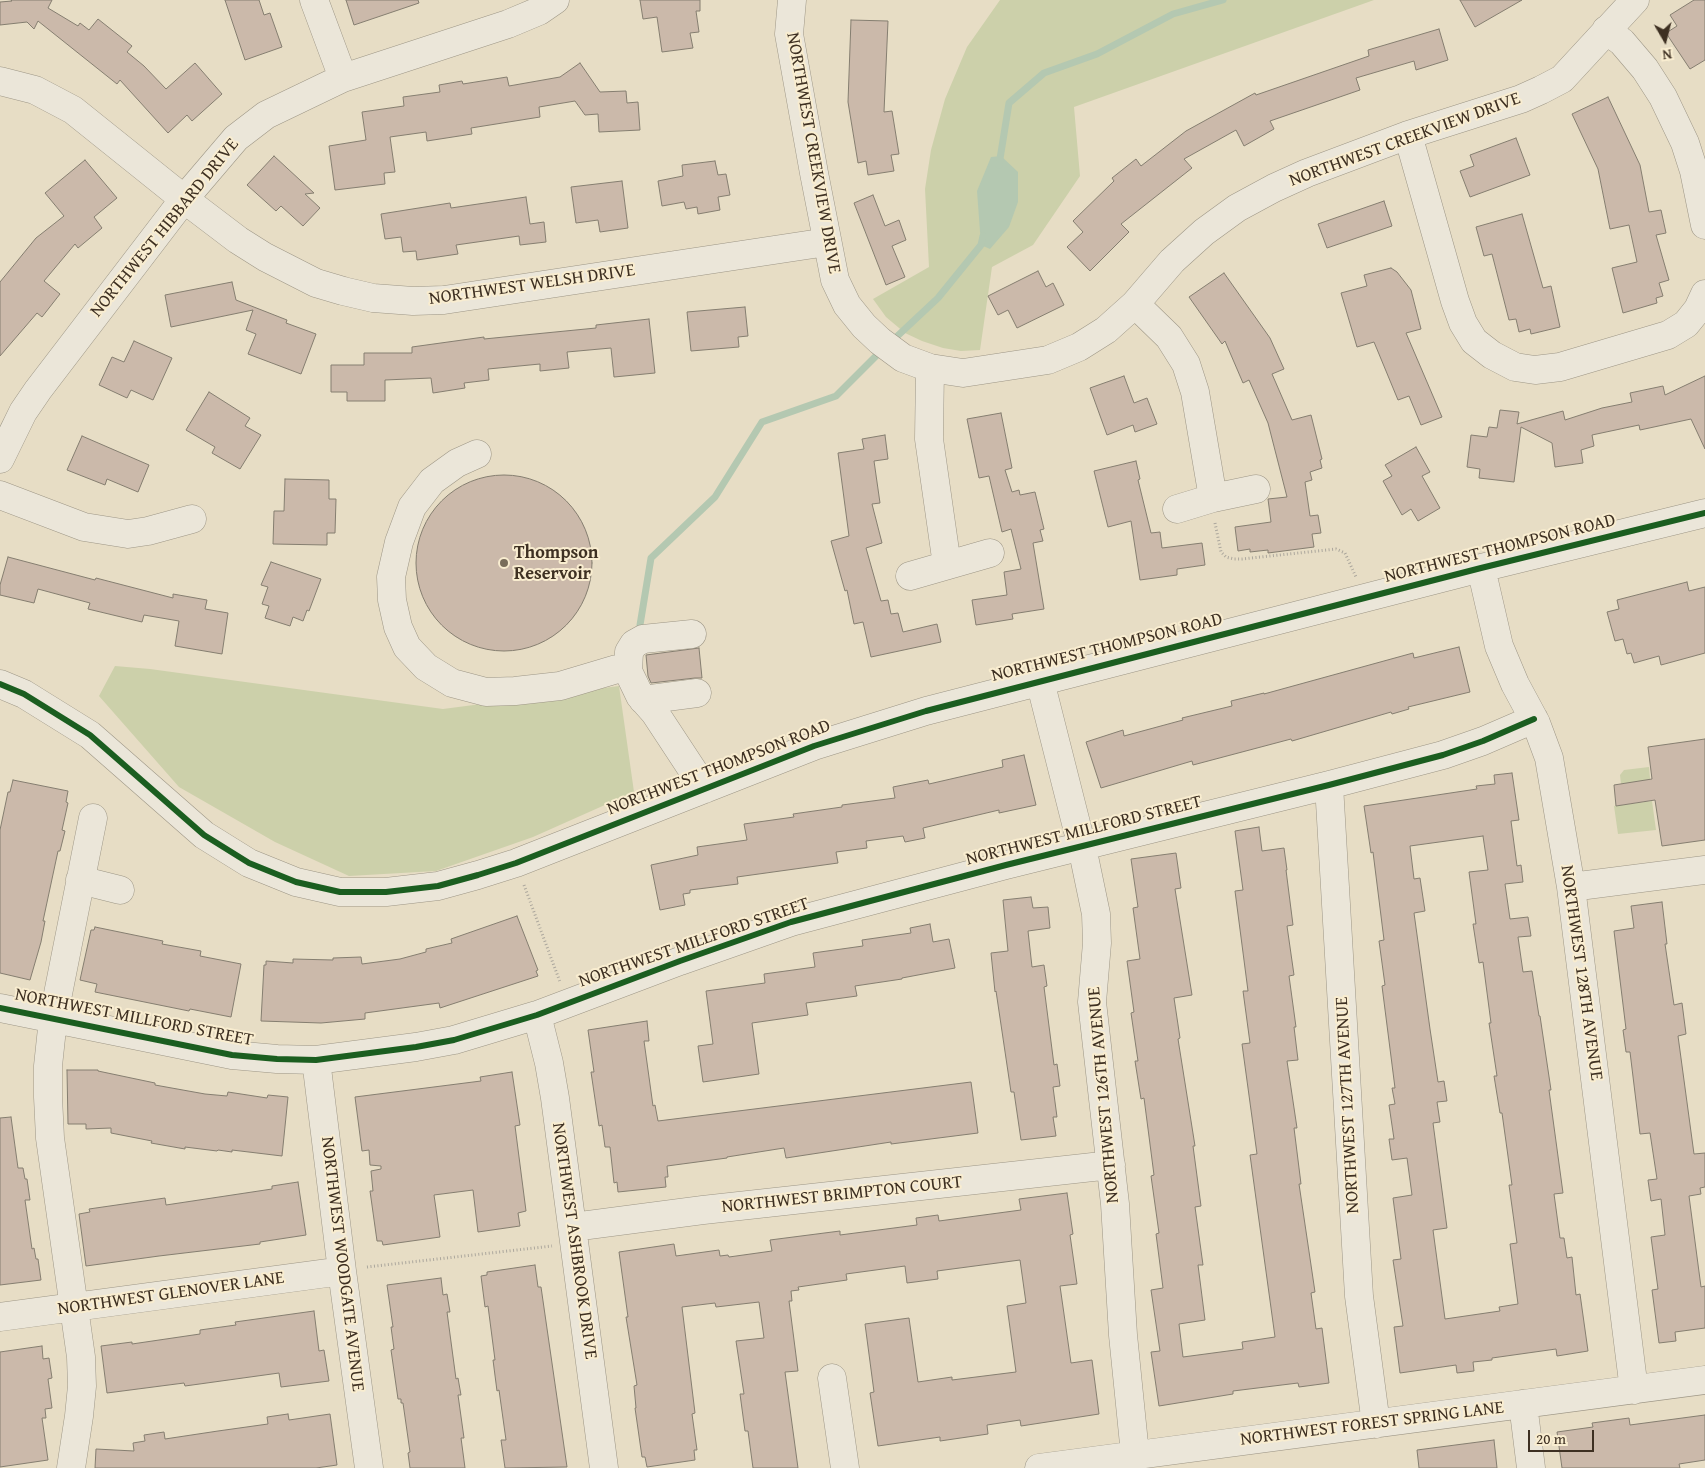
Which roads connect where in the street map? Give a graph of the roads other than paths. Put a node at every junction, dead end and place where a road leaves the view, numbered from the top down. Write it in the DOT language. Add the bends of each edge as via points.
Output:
graph roads {
  1 [pos="314,0"];
  2 [pos="555,0"];
  3 [pos="792,0"];
  4 [pos="1634,0"];
  5 [pos="1606,30"];
  6 [pos="343,78"];
  7 [pos="0,81"];
  8 [pos="1408,135"];
  9 [pos="184,199"];
  10 [pos="1705,225"];
  11 [pos="827,242"];
  12 [pos="1705,294"];
  13 [pos="1135,304"];
  14 [pos="930,368"];
  15 [pos="476,454"];
  16 [pos="0,459"];
  17 [pos="1256,489"];
  18 [pos="0,496"];
  19 [pos="1214,498"];
  20 [pos="1177,509"];
  21 [pos="1705,513"];
  22 [pos="192,519"];
  23 [pos="990,553"];
  24 [pos="947,565"];
  25 [pos="1480,568"];
  26 [pos="910,576"];
  27 [pos="692,634"];
  28 [pos="628,672"];
  29 [pos="1040,681"];
  30 [pos="0,684"];
  31 [pos="697,693"];
  32 [pos="643,700"];
  33 [pos="1534,719"];
  34 [pos="1330,786"];
  35 [pos="705,789"];
  36 [pos="93,818"];
  37 [pos="1082,847"];
  38 [pos="1705,870"];
  39 [pos="80,880"];
  40 [pos="1571,887"];
  41 [pos="120,890"];
  42 [pos="0,1008"];
  43 [pos="537,1015"];
  44 [pos="53,1019"];
  45 [pos="316,1060"];
  46 [pos="1111,1165"];
  47 [pos="564,1236"];
  48 [pos="342,1271"];
  49 [pos="74,1307"];
  50 [pos="0,1317"];
  51 [pos="832,1378"];
  52 [pos="1705,1380"];
  53 [pos="1634,1390"];
  54 [pos="1523,1404"];
  55 [pos="1376,1424"];
  56 [pos="1135,1454"];
  57 [pos="71,1468"];
  58 [pos="369,1468"];
  59 [pos="604,1468"];
  60 [pos="845,1468"];
  61 [pos="1039,1468"];
  62 [pos="1530,1468"];
  1 -- 6 [label="street"];
  2 -- 6 [label="street, NORTHWEST HIBBARD DRIVE" via="539,11 508,24"];
  3 -- 11 [label="street, NORTHWEST CREEKVIEW DRIVE" via="789,34"];
  4 -- 5 [label="street, NORTHWEST CREEKVIEW DRIVE"];
  5 -- 8 [label="street, NORTHWEST CREEKVIEW DRIVE" via="1562,79 1521,99"];
  5 -- 10 [label="street" via="1628,48 1663,97 1685,143"];
  6 -- 9 [label="street, NORTHWEST HIBBARD DRIVE" via="266,115 236,138"];
  7 -- 9 [label="street, NORTHWEST WELSH DRIVE" via="35,90 73,110"];
  8 -- 12 [label="street" via="1463,323 1474,341 1492,355 1515,367 1535,370 1560,367 1668,336 1686,324"];
  8 -- 13 [label="street, NORTHWEST CREEKVIEW DRIVE" via="1307,172 1237,208 1172,261"];
  9 -- 11 [label="street, NORTHWEST WELSH DRIVE" via="265,258 316,283 373,298 412,301 444,300"];
  9 -- 16 [label="street, NORTHWEST HIBBARD DRIVE" via="38,390 23,412"];
  11 -- 14 [label="street, NORTHWEST CREEKVIEW DRIVE" via="835,280 847,305 864,326 903,358"];
  13 -- 14 [label="street, NORTHWEST CREEKVIEW DRIVE" via="1106,330 1079,347 1048,360 963,373"];
  13 -- 19 [label="street" via="1169,337 1186,364 1195,392"];
  14 -- 24 [label="street" via="929,439"];
  15 -- 28 [label="street" via="432,481 412,507 399,542 391,577 392,592 398,627 407,647 426,667 452,683 486,692 560,686 617,669"];
  17 -- 19 [label="street"];
  18 -- 22 [label="street" via="84,527 128,534"];
  19 -- 20 [label="street"];
  21 -- 25 [label="street, NORTHWEST THOMPSON ROAD"];
  23 -- 24 [label="street"];
  24 -- 26 [label="street"];
  25 -- 29 [label="street, NORTHWEST THOMPSON ROAD"];
  25 -- 33 [label="street, NORTHWEST 128TH AVENUE" via="1499,646"];
  27 -- 28 [label="street" via="642,640 634,644 629,652"];
  28 -- 32 [label="street"];
  29 -- 35 [label="street, NORTHWEST THOMPSON ROAD" via="926,711 814,746"];
  29 -- 37 [label="street, NORTHWEST 126TH AVENUE"];
  30 -- 35 [label="street, NORTHWEST THOMPSON ROAD" via="24,694 90,735 204,835 249,863 296,882 340,892 386,892 438,886 478,876"];
  31 -- 32 [label="street"];
  32 -- 35 [label="street"];
  33 -- 34 [label="street, NORTHWEST MILLFORD STREET" via="1444,755"];
  33 -- 40 [label="street, NORTHWEST 128TH AVENUE" via="1549,758"];
  34 -- 37 [label="street, NORTHWEST MILLFORD STREET"];
  34 -- 55 [label="street, NORTHWEST 127TH AVENUE" via="1359,1296"];
  36 -- 39 [label="street"];
  37 -- 43 [label="street, NORTHWEST MILLFORD STREET" via="791,922"];
  37 -- 46 [label="street, NORTHWEST 126TH AVENUE" via="1096,914 1092,1002"];
  38 -- 40 [label="street"];
  39 -- 41 [label="street"];
  39 -- 44 [label="street"];
  40 -- 53 [label="street, NORTHWEST 128TH AVENUE"];
  42 -- 44 [label="street, NORTHWEST MILLFORD STREET"];
  43 -- 45 [label="street, NORTHWEST MILLFORD STREET" via="454,1040"];
  43 -- 47 [label="street, NORTHWEST ASHBROOK DRIVE" via="555,1098"];
  44 -- 45 [label="street, NORTHWEST MILLFORD STREET" via="232,1055"];
  44 -- 49 [label="street" via="48,1090 50,1138"];
  45 -- 48 [label="street, NORTHWEST WOODGATE AVENUE"];
  46 -- 47 [label="street, NORTHWEST BRIMPTON COURT" via="703,1210"];
  46 -- 56 [label="street, NORTHWEST 126TH AVENUE"];
  47 -- 59 [label="street, NORTHWEST ASHBROOK DRIVE"];
  48 -- 49 [label="street, NORTHWEST GLENOVER LANE"];
  48 -- 58 [label="street, NORTHWEST WOODGATE AVENUE"];
  49 -- 50 [label="street, NORTHWEST GLENOVER LANE"];
  49 -- 57 [label="street" via="82,1386"];
  51 -- 60 [label="street"];
  52 -- 53 [label="street, NORTHWEST FOREST SPRING LANE"];
  53 -- 54 [label="street, NORTHWEST FOREST SPRING LANE"];
  54 -- 55 [label="street, NORTHWEST FOREST SPRING LANE"];
  54 -- 62 [label="street"];
  55 -- 56 [label="street, NORTHWEST FOREST SPRING LANE"];
  56 -- 61 [label="street, NORTHWEST FOREST SPRING LANE"];
}
